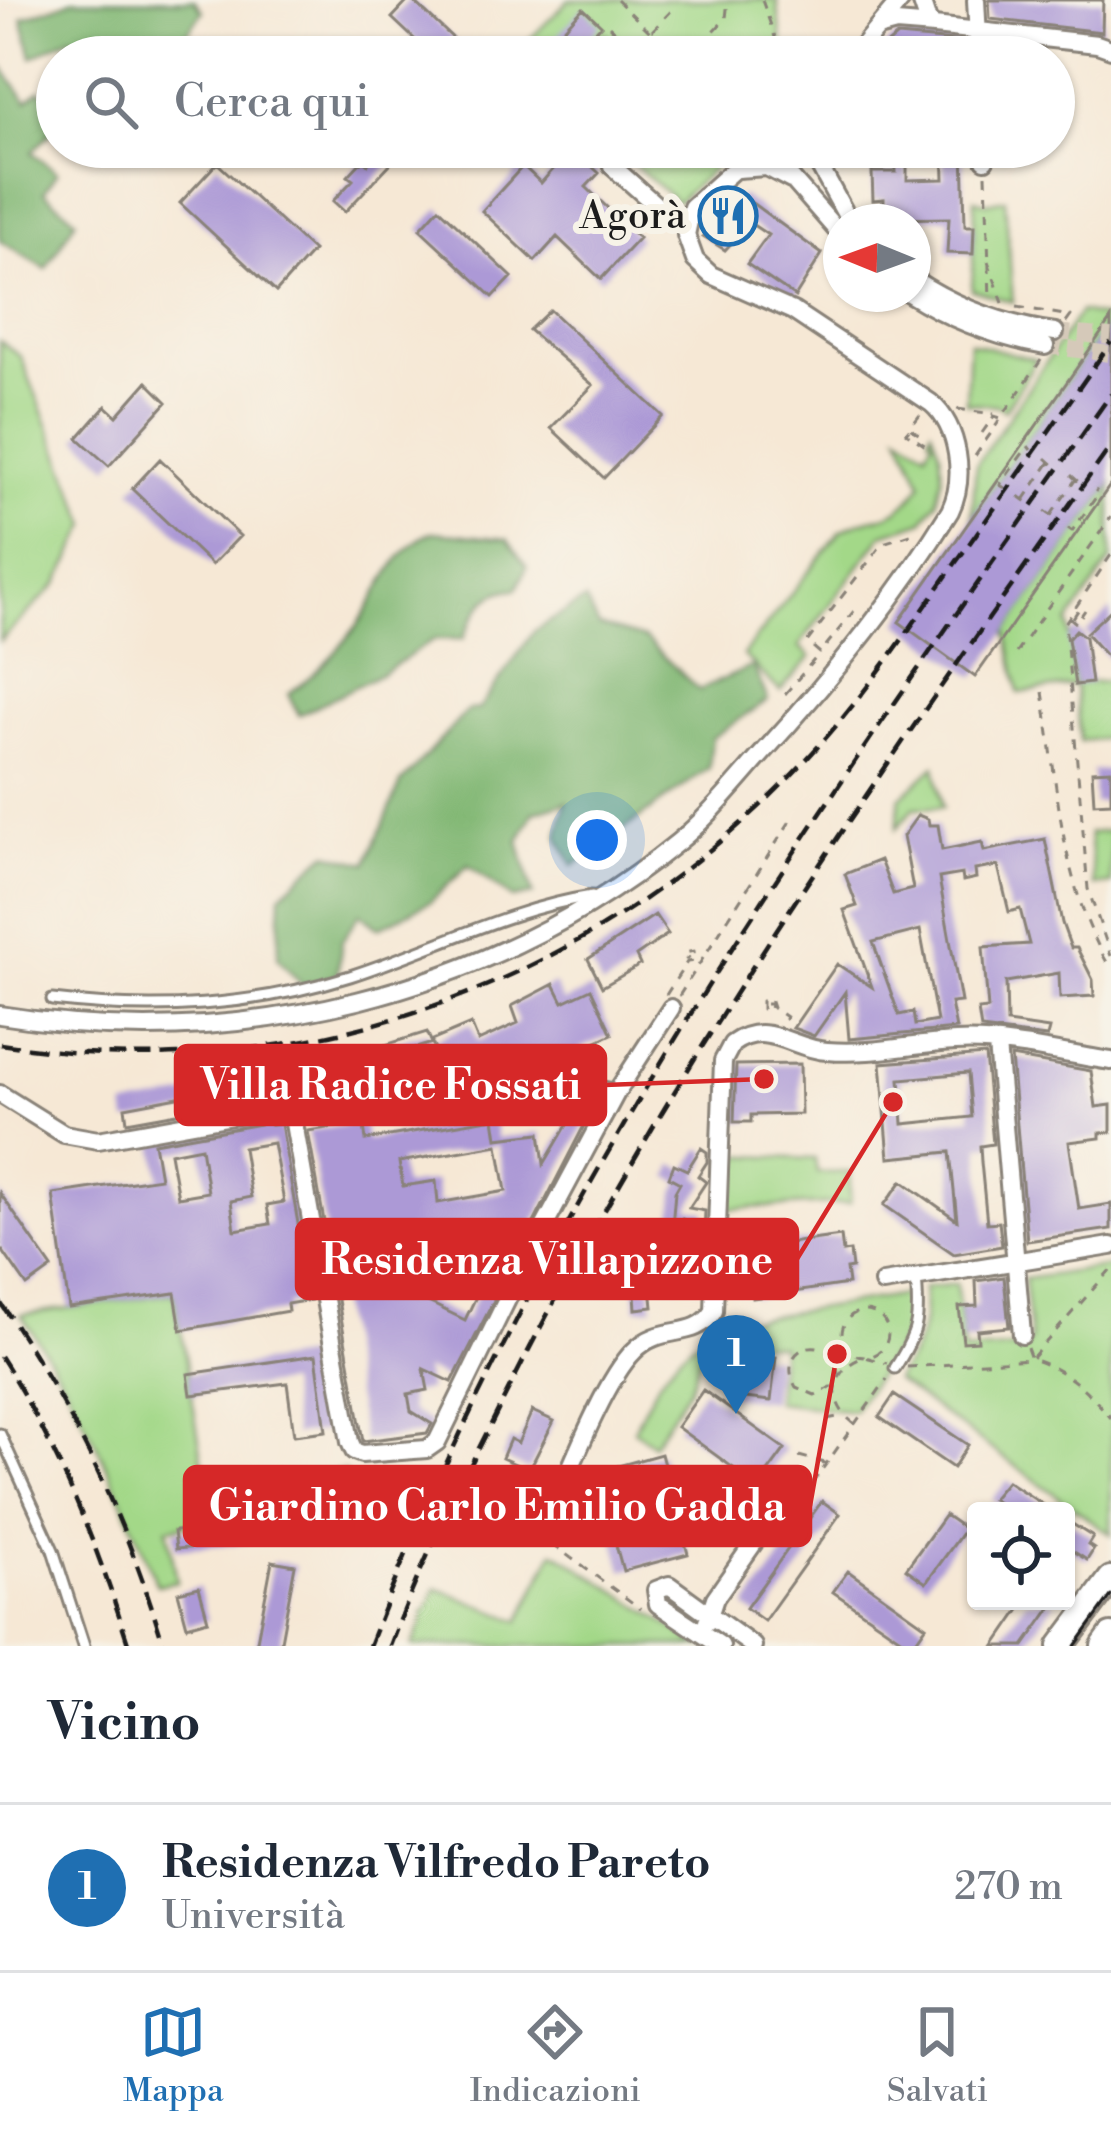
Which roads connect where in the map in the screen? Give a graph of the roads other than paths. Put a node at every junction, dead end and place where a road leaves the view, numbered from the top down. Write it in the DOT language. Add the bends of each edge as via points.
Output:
graph roads {
  1 [pos="901,0"];
  2 [pos="921,0"];
  3 [pos="976,0"];
  4 [pos="934,26"];
  5 [pos="881,27"];
  6 [pos="978,33"];
  7 [pos="873,36"];
  8 [pos="978,36"];
  9 [pos="1010,36"];
  10 [pos="1075,42"];
  11 [pos="1111,49"];
  12 [pos="614,168"];
  13 [pos="735,168"];
  14 [pos="742,168"];
  15 [pos="768,168"];
  16 [pos="787,168"];
  17 [pos="820,168"];
  18 [pos="731,172"];
  19 [pos="792,181"];
  20 [pos="840,204"];
  21 [pos="823,215"];
  22 [pos="687,220"];
  23 [pos="931,291"];
  24 [pos="931,307"];
  25 [pos="603,894"];
  26 [pos="52,1000"];
  27 [pos="671,1008"];
  28 [pos="0,1016"];
  29 [pos="997,1045"];
  30 [pos="1111,1061"];
  31 [pos="616,1093"];
  32 [pos="0,1094"];
  33 [pos="291,1106"];
  34 [pos="1111,1246"];
  35 [pos="1014,1262"];
  36 [pos="916,1278"];
  37 [pos="883,1283"];
  38 [pos="1022,1335"];
  39 [pos="895,1368"];
  40 [pos="0,1434"];
  41 [pos="786,1497"];
  42 [pos="541,1535"];
  43 [pos="1111,1579"];
  44 [pos="710,1614"];
  45 [pos="703,1634"];
  46 [pos="1111,1636"];
  47 [pos="84,1646"];
  48 [pos="721,1646"];
  49 [pos="753,1646"];
  50 [pos="1061,1646"];
  51 [pos="1104,1646"];
  1 -- 5 [label="street"];
  2 -- 4 [label="street"];
  3 -- 6 [label="street"];
  4 -- 5 [label="street"];
  4 -- 6 [label="street"];
  5 -- 7 [label="street"];
  6 -- 8 [label="street"];
  6 -- 9 [label="street"];
  10 -- 11 [label="street"];
  12 -- 22 [label="street" via="667,215"];
  13 -- 18 [label="street"];
  14 -- 18 [label="street"];
  15 -- 19 [label="street"];
  16 -- 19 [label="street"];
  17 -- 20 [label="street"];
  18 -- 22 [label="street"];
  19 -- 21 [label="street"];
  22 -- 25 [label="street" via="690,250 706,272 793,311 935,406 952,437 958,486 946,518 846,660 688,833"];
  23 -- 24 [label="street" via="1052,340 992,334"];
  25 -- 26 [label="lane" via="543,904 284,994 176,1008"];
  25 -- 28 [label="street" via="531,937 436,978 309,1012 161,1030"];
  27 -- 31 [label="street"];
  29 -- 30 [label="street"];
  29 -- 35 [label="street"];
  29 -- 42 [label="street" via="837,1052 779,1034 740,1038 725,1053 714,1311 698,1328 658,1333 628,1355"];
  31 -- 33 [label="street" via="595,1089 391,1118"];
  31 -- 33 [label="street" via="436,1442 362,1454 350,1442"];
  32 -- 33 [label="street" via="86,1140"];
  34 -- 35 [label="street"];
  35 -- 36 [label="street"];
  35 -- 38 [label="street"];
  36 -- 37 [label="street"];
  36 -- 39 [label="lane" via="920,1318"];
  40 -- 47 [label="lane" via="53,1550"];
  41 -- 44 [label="street"];
  43 -- 50 [label="main road"];
  44 -- 45 [label="street"];
  44 -- 45 [label="street" via="669,1586 656,1590 658,1604"];
  44 -- 49 [label="street"];
  45 -- 48 [label="street"];
  46 -- 51 [label="main road"];
}
